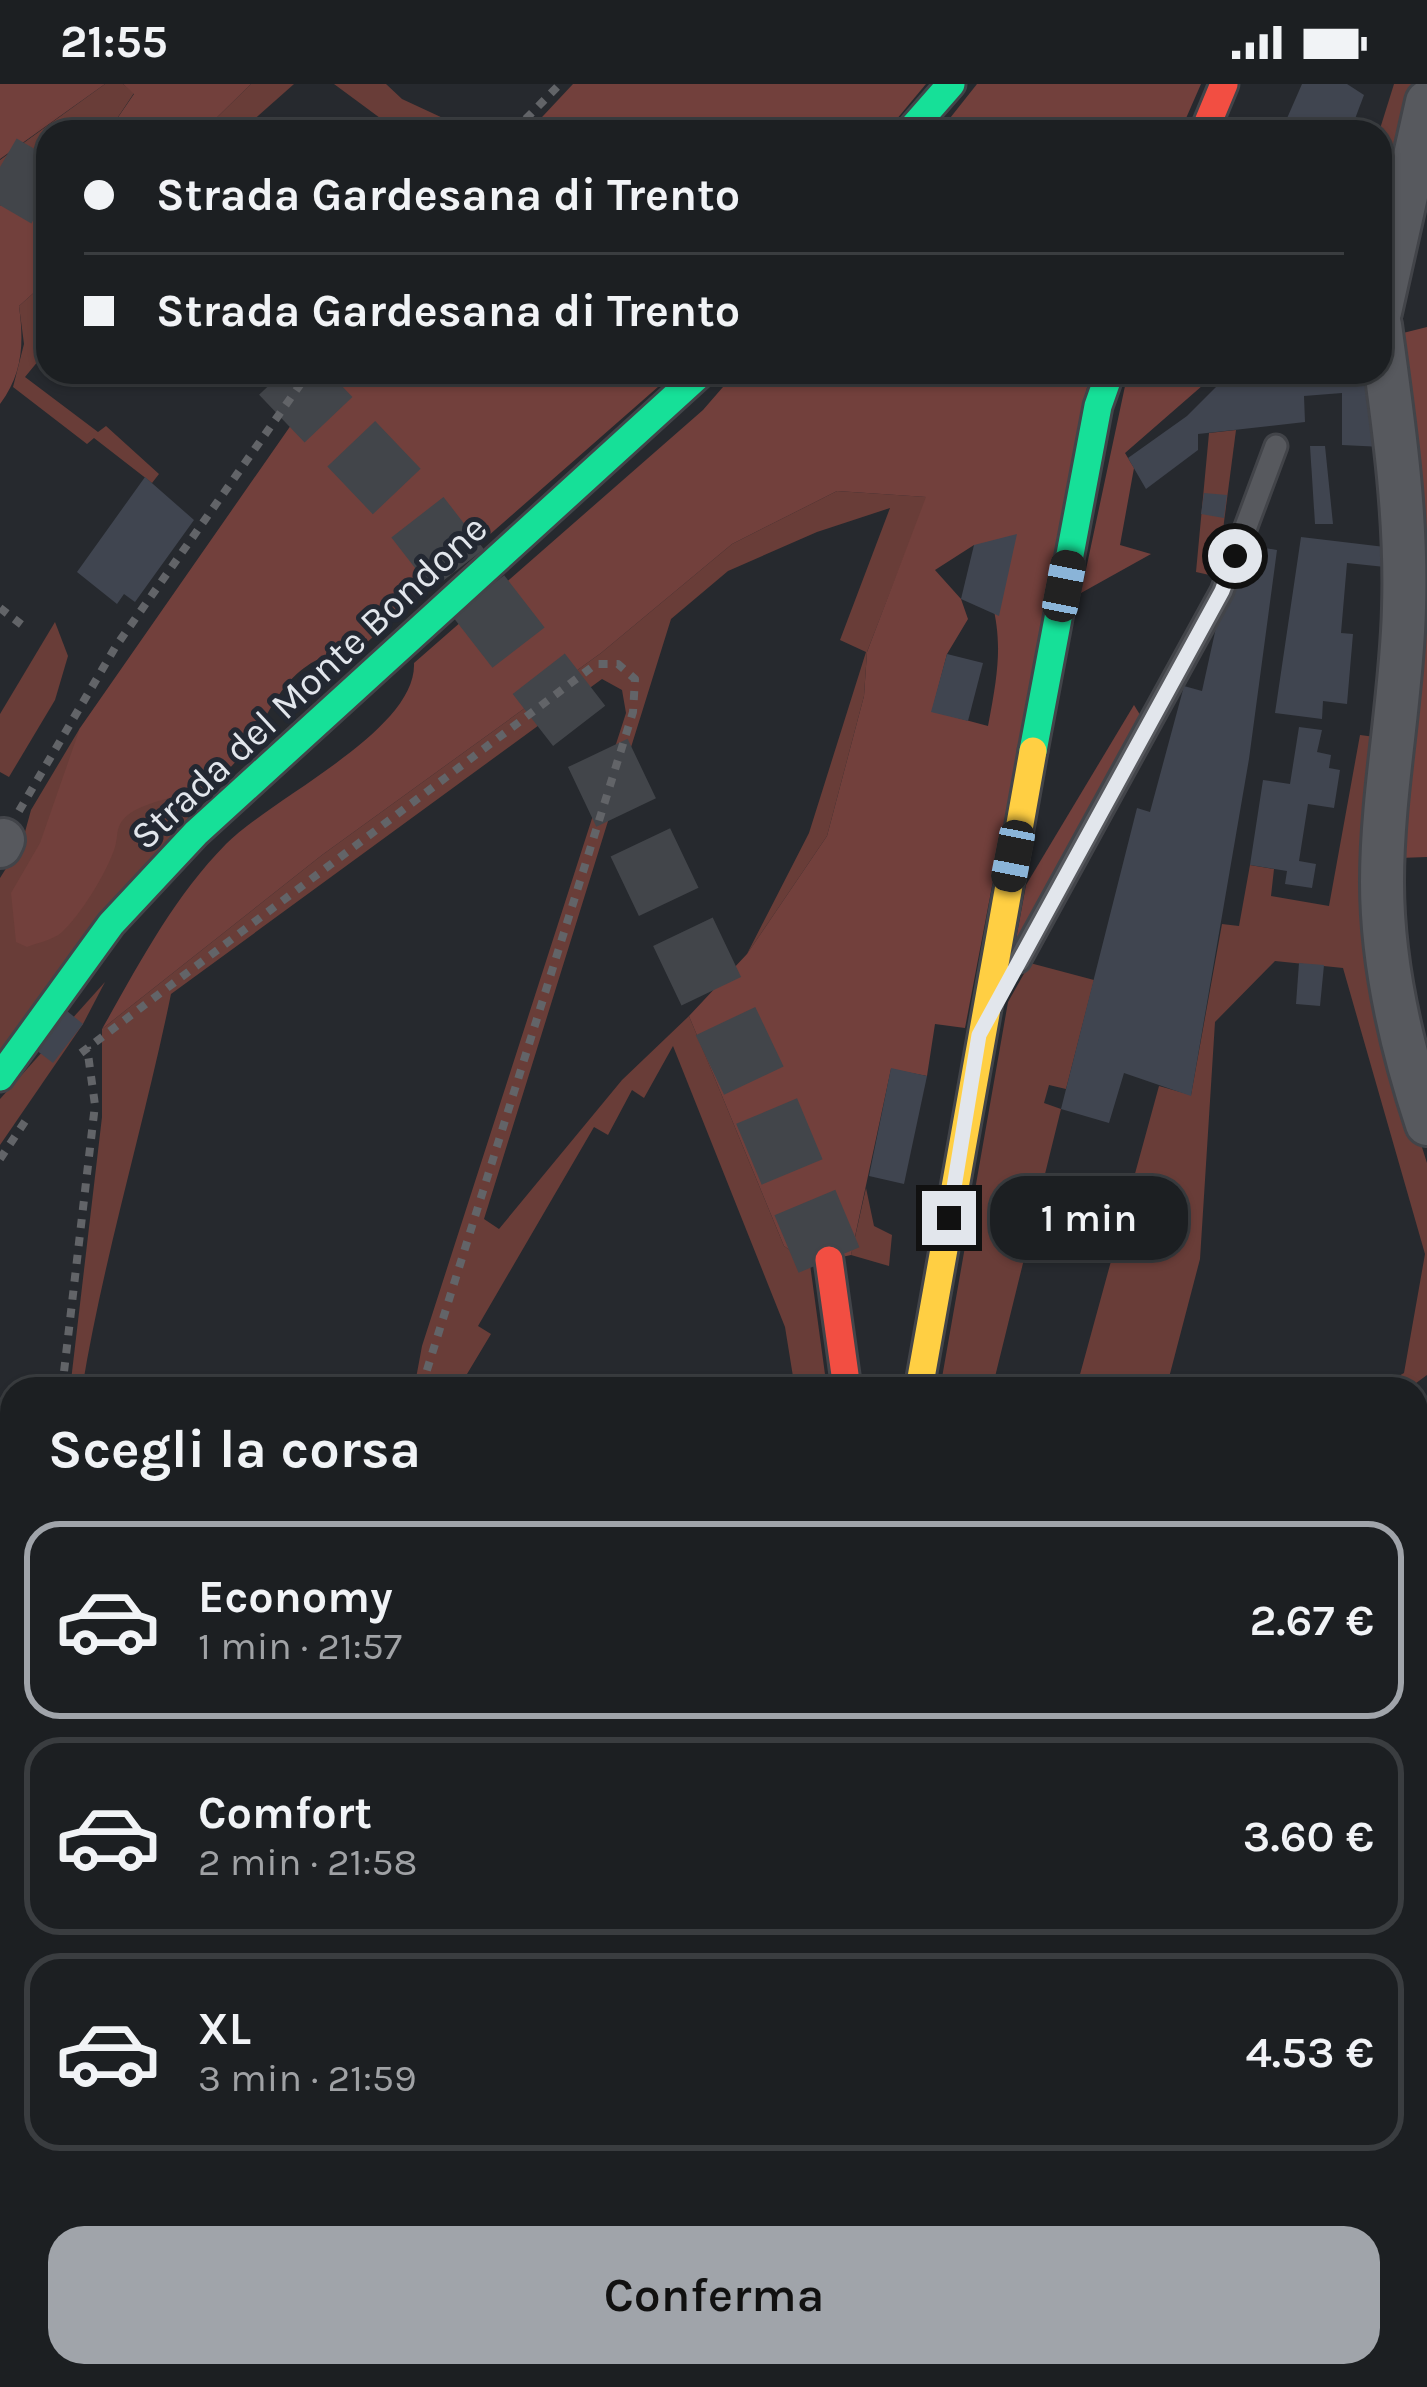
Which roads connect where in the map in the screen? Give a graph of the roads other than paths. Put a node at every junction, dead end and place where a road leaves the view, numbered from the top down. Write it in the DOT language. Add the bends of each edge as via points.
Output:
graph roads {
  1 [pos="950,84"];
  2 [pos="1224,84"];
  3 [pos="1427,101"];
  4 [pos="919,120"];
  5 [pos="1209,120"];
  6 [pos="1392,258"];
  7 [pos="689,384"];
  8 [pos="1106,384"];
  9 [pos="1387,384"];
  10 [pos="1276,446"];
  11 [pos="979,1035"];
  12 [pos="0,1077"];
  13 [pos="1427,1124"];
  14 [pos="829,1259"];
  15 [pos="846,1377"];
  16 [pos="921,1377"];
  1 -- 4 [label="main road"];
  2 -- 5 [label="main road"];
  3 -- 6 [label="street"];
  7 -- 12 [label="main road, Strada del Monte Bondone" via="196,833 111,924"];
  8 -- 11 [label="main road"];
  9 -- 13 [label="street" via="1405,529 1383,926 1388,978"];
  10 -- 11 [label="lane" via="1222,591"];
  11 -- 16 [label="main road"];
  14 -- 15 [label="main road"];
}
